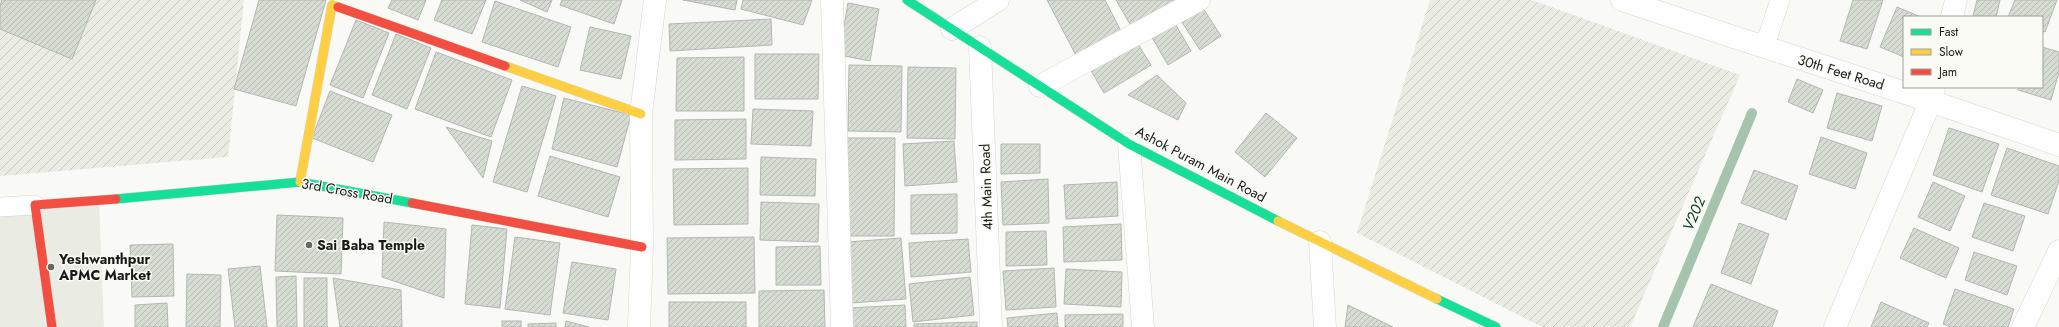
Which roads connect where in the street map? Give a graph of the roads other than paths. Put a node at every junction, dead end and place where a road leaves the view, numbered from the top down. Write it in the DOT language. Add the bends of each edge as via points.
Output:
graph roads {
  1 [pos="655,0"];
  2 [pos="832,0"];
  3 [pos="907,0"];
  4 [pos="998,0"];
  5 [pos="1199,0"];
  6 [pos="1622,0"];
  7 [pos="1780,0"];
  8 [pos="1956,0"];
  9 [pos="1952,16"];
  10 [pos="952,29"];
  11 [pos="980,47"];
  12 [pos="1764,48"];
  13 [pos="1040,86"];
  14 [pos="1903,86"];
  15 [pos="1911,88"];
  16 [pos="1933,94"];
  17 [pos="641,114"];
  18 [pos="1129,144"];
  19 [pos="2059,145"];
  20 [pos="300,182"];
  21 [pos="35,205"];
  22 [pos="0,207"];
  23 [pos="1320,242"];
  24 [pos="642,247"];
  25 [pos="2059,251"];
  26 [pos="52,327"];
  27 [pos="639,327"];
  28 [pos="842,327"];
  29 [pos="991,327"];
  30 [pos="1143,327"];
  31 [pos="1325,327"];
  32 [pos="1496,327"];
  33 [pos="1835,327"];
  34 [pos="2023,327"];
  1 -- 17 [label="street"];
  2 -- 28 [label="street"];
  3 -- 10 [label="street, Ashok Puram Main Road"];
  4 -- 10 [label="street"];
  5 -- 13 [label="street"];
  6 -- 12 [label="street, 30th Feet Road"];
  7 -- 12 [label="lane"];
  8 -- 9 [label="street"];
  10 -- 11 [label="street, Ashok Puram Main Road"];
  11 -- 13 [label="street, Ashok Puram Main Road"];
  11 -- 29 [label="street, 4th Main Road"];
  12 -- 14 [label="street, 30th Feet Road"];
  13 -- 18 [label="street, Ashok Puram Main Road"];
  15 -- 16 [label="street, 30th Feet Road"];
  16 -- 19 [label="street, 30th Feet Road"];
  16 -- 33 [label="street"];
  17 -- 20 [label="street" via="332,5"];
  17 -- 24 [label="street"];
  18 -- 23 [label="street, Ashok Puram Main Road"];
  18 -- 30 [label="street"];
  20 -- 21 [label="street, 3rd Cross Road"];
  20 -- 24 [label="street, 3rd Cross Road"];
  21 -- 22 [label="lane, 3rd Cross Road"];
  21 -- 26 [label="street"];
  23 -- 31 [label="street"];
  23 -- 32 [label="street, Ashok Puram Main Road"];
  24 -- 27 [label="street"];
  25 -- 34 [label="street"];
}
